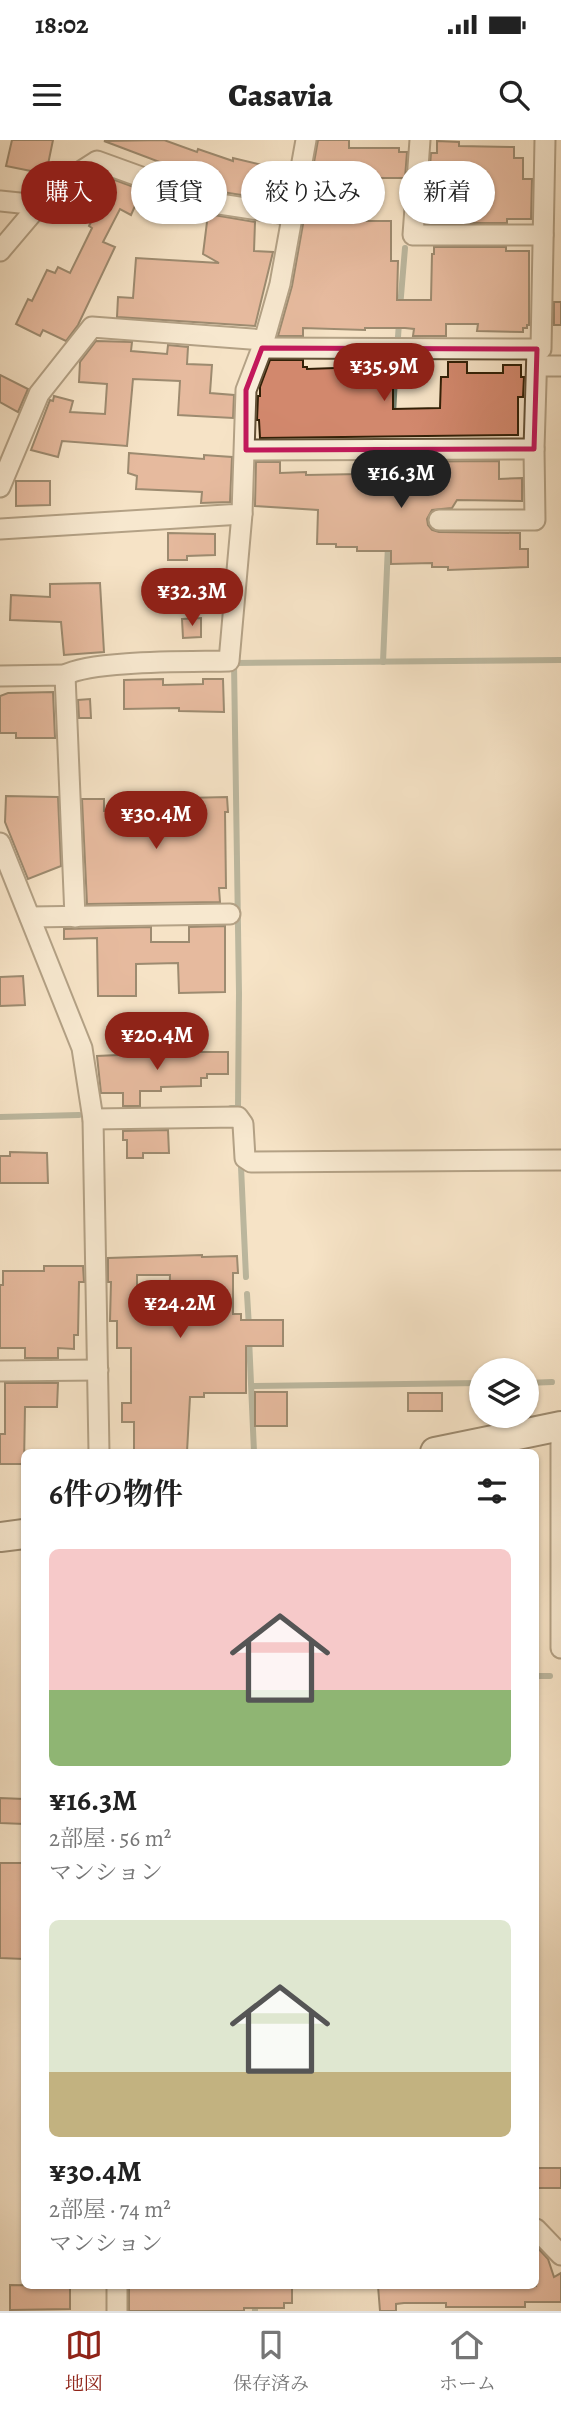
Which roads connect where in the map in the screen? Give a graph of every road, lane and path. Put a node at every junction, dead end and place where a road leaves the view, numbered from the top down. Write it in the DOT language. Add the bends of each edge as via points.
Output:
graph roads {
  1 [pos="306,140"];
  2 [pos="420,140"];
  3 [pos="545,140"];
  4 [pos="302,161"];
  5 [pos="117,168"];
  6 [pos="0,201"];
  7 [pos="21,203"];
  8 [pos="241,207"];
  9 [pos="22,224"];
  10 [pos="290,224"];
  11 [pos="543,235"];
  12 [pos="0,251"];
  13 [pos="263,344"];
  14 [pos="537,358"];
  15 [pos="561,366"];
  16 [pos="534,449"];
  17 [pos="246,450"];
  18 [pos="0,488"];
  19 [pos="243,514"];
  20 [pos="439,520"];
  21 [pos="0,529"];
  22 [pos="65,675"];
  23 [pos="0,676"];
  24 [pos="0,843"];
  25 [pos="229,914"];
  26 [pos="30,917"];
  27 [pos="75,917"];
  28 [pos="93,1119"];
  29 [pos="561,1160"];
  30 [pos="98,1370"];
  31 [pos="0,1371"];
  32 [pos="561,1425"];
  33 [pos="99,1449"];
  34 [pos="449,1449"];
  35 [pos="21,1534"];
  36 [pos="0,1537"];
  37 [pos="561,1546"];
  38 [pos="561,1648"];
  39 [pos="539,2232"];
  40 [pos="561,2255"];
  41 [pos="117,2289"];
  42 [pos="117,2311"];
  1 -- 4 [label="street"];
  2 -- 11 [label="street" via="413,235"];
  3 -- 11 [label="street"];
  5 -- 8 [label="street" via="214,203"];
  6 -- 7 [label="street"];
  9 -- 12 [label="street"];
  10 -- 13 [label="street"];
  11 -- 14 [label="street" via="541,349"];
  13 -- 14 [label="street"];
  13 -- 17 [label="street" via="246,390"];
  13 -- 18 [label="street" via="92,327 38,394"];
  14 -- 15 [label="street"];
  14 -- 16 [label="street"];
  16 -- 17 [label="street"];
  16 -- 20 [label="street" via="536,520"];
  17 -- 19 [label="street"];
  19 -- 21 [label="street"];
  19 -- 22 [label="street" via="229,661 116,665"];
  22 -- 23 [label="street"];
  22 -- 27 [label="street"];
  24 -- 26 [label="street"];
  25 -- 27 [label="street"];
  26 -- 27 [label="street"];
  26 -- 28 [label="street" via="82,1048"];
  28 -- 29 [label="street" via="238,1117 243,1124 245,1158 251,1163"];
  28 -- 30 [label="street"];
  30 -- 31 [label="street"];
  30 -- 33 [label="street"];
  32 -- 34 [label="main road"];
  32 -- 37 [label="street"];
  35 -- 36 [label="main road"];
  37 -- 38 [label="street"];
  39 -- 40 [label="street"];
  41 -- 42 [label="street"];
}
